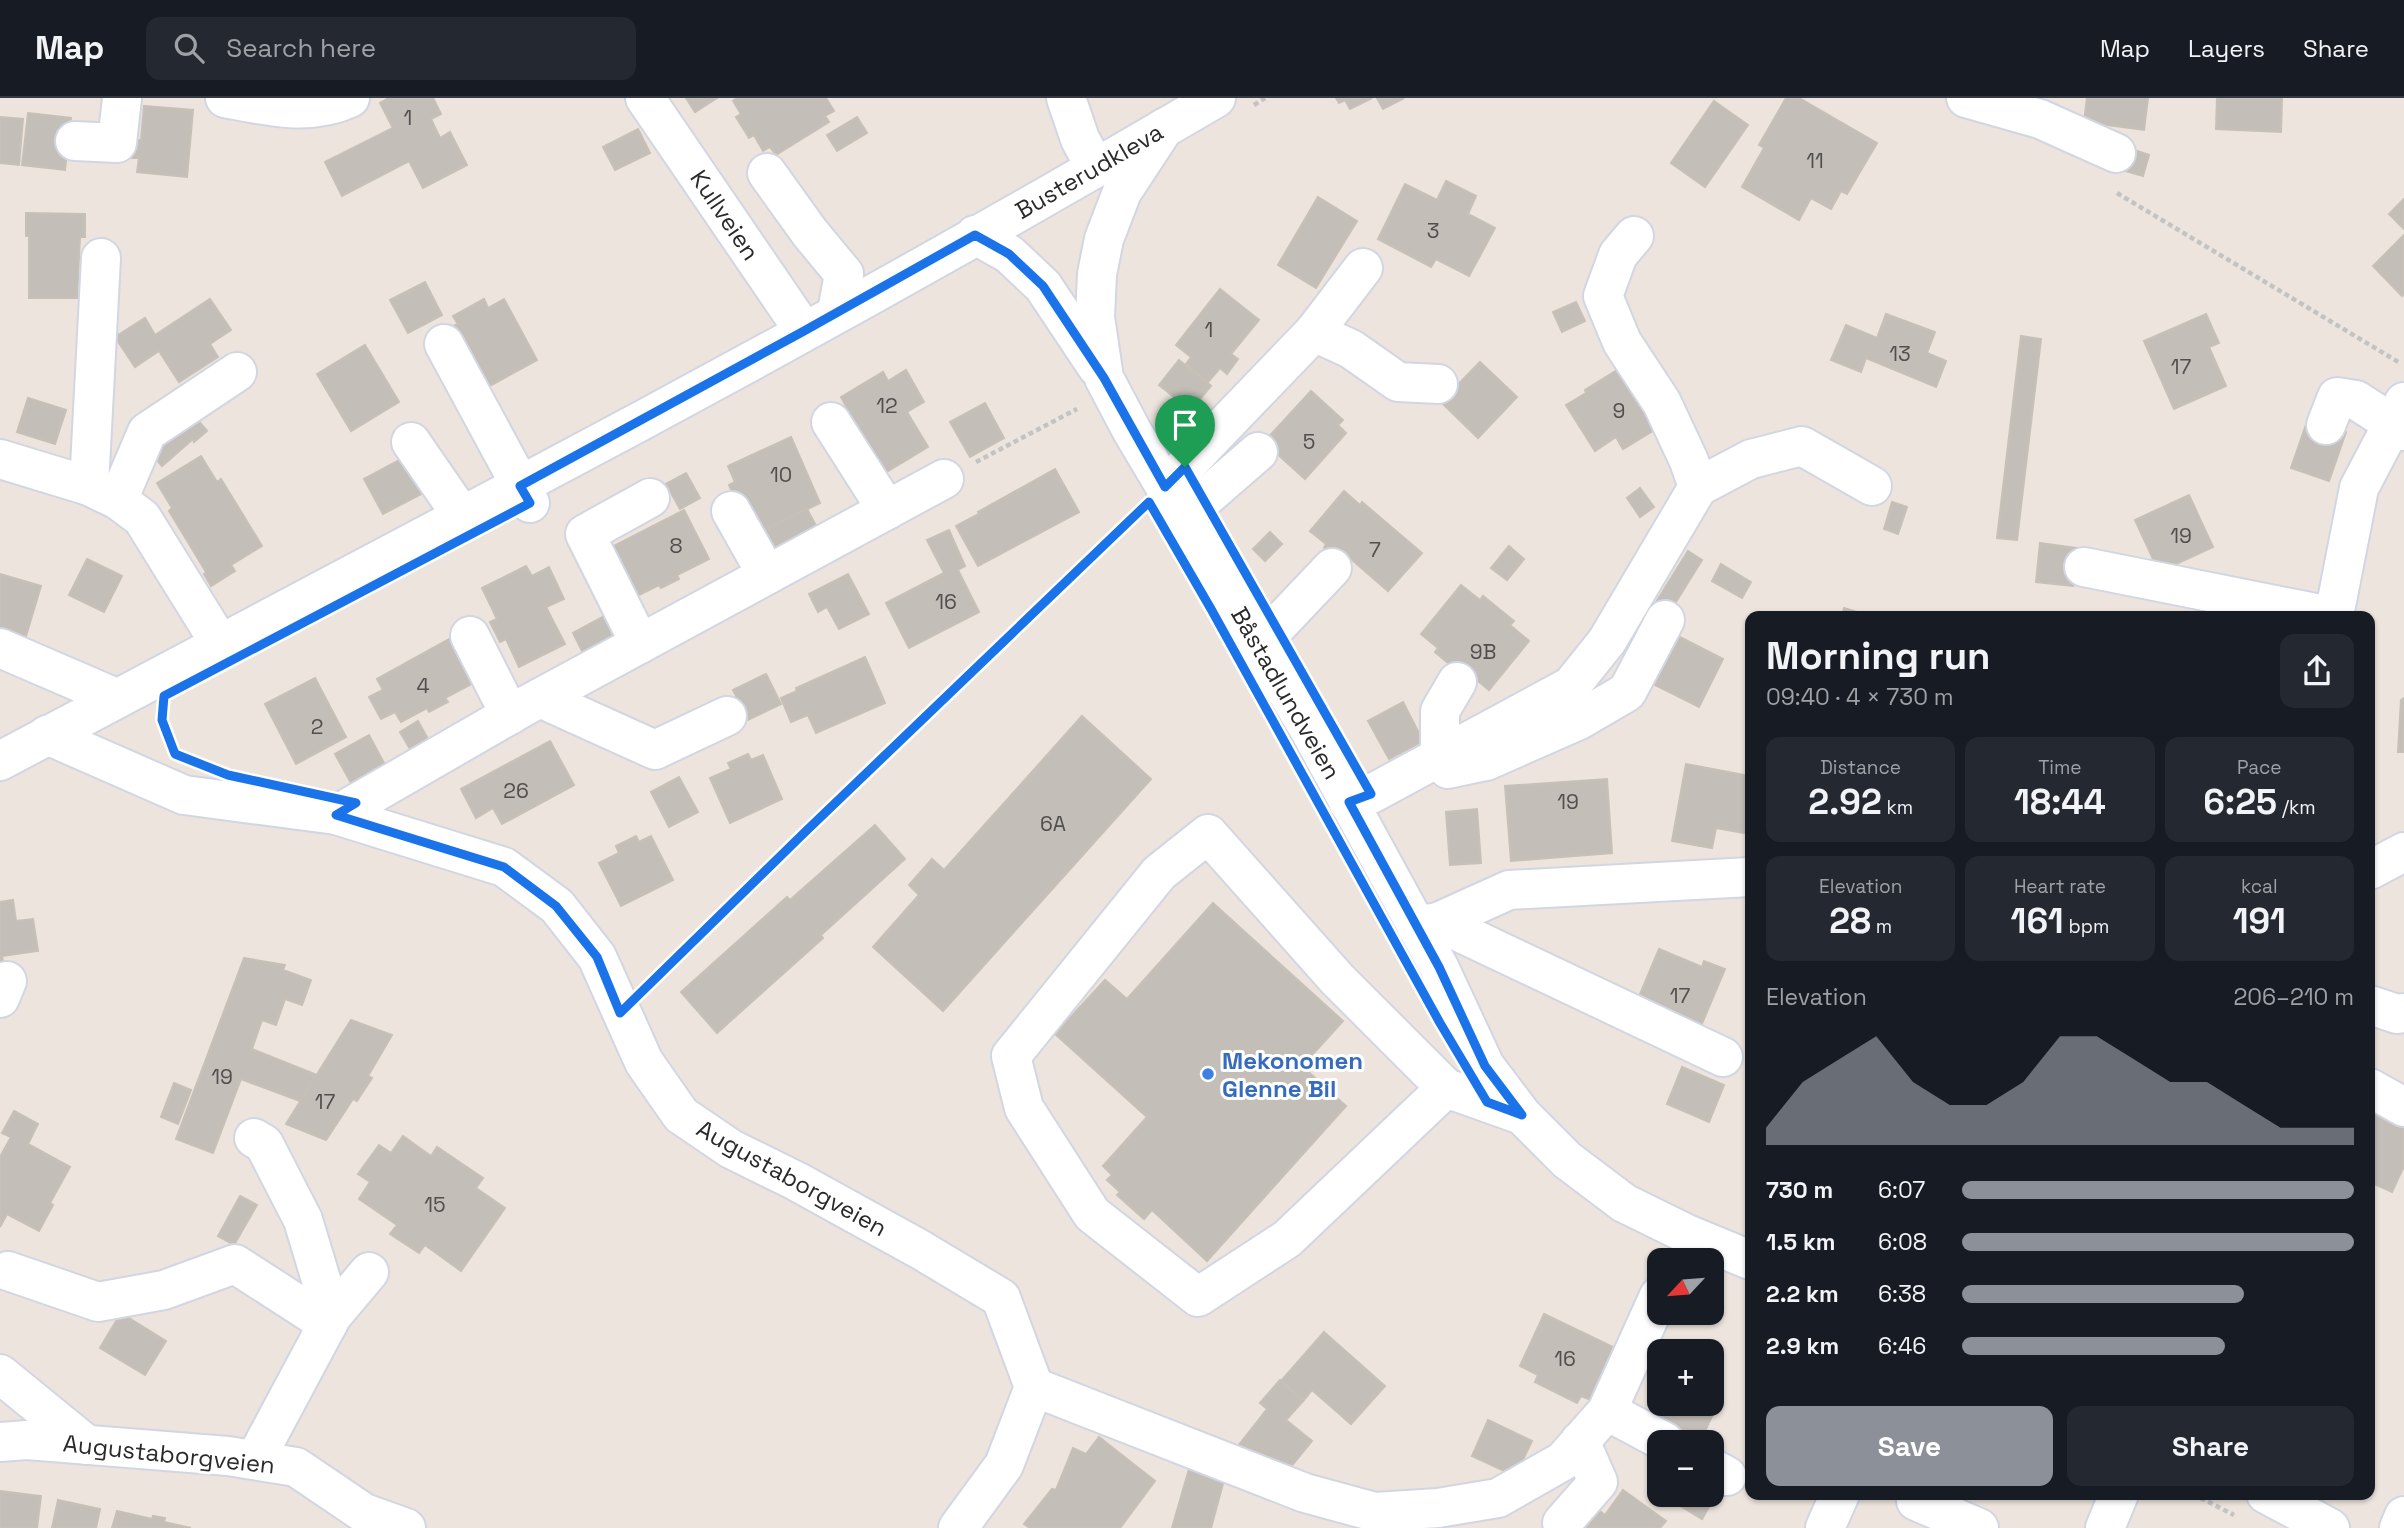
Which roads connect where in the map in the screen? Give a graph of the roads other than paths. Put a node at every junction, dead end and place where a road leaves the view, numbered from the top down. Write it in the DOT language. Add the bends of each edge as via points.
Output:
graph roads {
  1 [pos="122,98"];
  2 [pos="225,98"];
  3 [pos="350,98"];
  4 [pos="645,98"];
  5 [pos="1066,98"];
  6 [pos="1966,98"];
  7 [pos="1232,103"];
  8 [pos="279,104"];
  9 [pos="1164,128"];
  10 [pos="75,141"];
  11 [pos="1095,167"];
  12 [pos="2113,171"];
  13 [pos="767,173"];
  14 [pos="975,235"];
  15 [pos="1634,236"];
  16 [pos="101,258"];
  17 [pos="1363,268"];
  18 [pos="837,312"];
  19 [pos="804,331"];
  20 [pos="1314,332"];
  21 [pos="444,344"];
  22 [pos="237,372"];
  23 [pos="1104,378"];
  24 [pos="1438,384"];
  25 [pos="2400,420"];
  26 [pos="831,422"];
  27 [pos="2326,425"];
  28 [pos="411,442"];
  29 [pos="1258,452"];
  30 [pos="0,459"];
  31 [pos="944,479"];
  32 [pos="1872,486"];
  33 [pos="1698,487"];
  34 [pos="103,493"];
  35 [pos="525,494"];
  36 [pos="650,498"];
  37 [pos="1163,505"];
  38 [pos="887,510"];
  39 [pos="731,511"];
  40 [pos="461,516"];
  41 [pos="2084,567"];
  42 [pos="1332,568"];
  43 [pos="767,575"];
  44 [pos="2307,611"];
  45 [pos="2333,611"];
  46 [pos="1665,620"];
  47 [pos="470,636"];
  48 [pos="1254,636"];
  49 [pos="219,642"];
  50 [pos="640,644"];
  51 [pos="0,648"];
  52 [pos="1457,682"];
  53 [pos="116,698"];
  54 [pos="525,706"];
  55 [pos="727,716"];
  56 [pos="47,735"];
  57 [pos="1440,756"];
  58 [pos="0,761"];
  59 [pos="1398,779"];
  60 [pos="1349,802"];
  61 [pos="336,815"];
  62 [pos="2404,852"];
  63 [pos="2375,867"];
  64 [pos="1745,877"];
  65 [pos="1427,924"];
  66 [pos="2375,1007"];
  67 [pos="2404,1013"];
  68 [pos="1723,1057"];
  69 [pos="1446,1088"];
  70 [pos="2375,1091"];
  71 [pos="2404,1107"];
  72 [pos="1522,1115"];
  73 [pos="254,1138"];
  74 [pos="1681,1247"];
  75 [pos="1745,1259"];
  76 [pos="8,1271"];
  77 [pos="369,1272"];
  78 [pos="330,1320"];
  79 [pos="1647,1323"];
  80 [pos="0,1374"];
  81 [pos="1034,1387"];
  82 [pos="1607,1411"];
  83 [pos="1647,1432"];
  84 [pos="0,1441"];
  85 [pos="1580,1441"];
  86 [pos="86,1445"];
  87 [pos="255,1460"];
  88 [pos="1837,1500"];
  89 [pos="1916,1500"];
  90 [pos="2117,1500"];
  91 [pos="2251,1506"];
  92 [pos="1457,1516"];
  93 [pos="2404,1516"];
  94 [pos="1562,1523"];
  95 [pos="406,1528"];
  96 [pos="958,1528"];
  97 [pos="1825,1528"];
  98 [pos="1979,1528"];
  99 [pos="2105,1528"];
  100 [pos="2330,1528"];
  101 [pos="2399,1528"];
  1 -- 10 [label="street" via="117,143"];
  2 -- 8 [label="street"];
  3 -- 8 [label="street" via="306,110"];
  4 -- 19 [label="street, Kullveien"];
  5 -- 11 [label="street"];
  6 -- 12 [label="street" via="2040,119"];
  7 -- 9 [label="street, Busterudkleva"];
  9 -- 11 [label="street, Busterudkleva"];
  9 -- 23 [label="street, Båstadlundveien" via="1122,191 1104,239 1095,317"];
  11 -- 14 [label="street, Busterudkleva"];
  13 -- 18 [label="street" via="844,274"];
  14 -- 18 [label="street, Busterudkleva"];
  14 -- 23 [label="street" via="1009,254 1043,286"];
  15 -- 33 [label="street" via="1618,256 1603,296 1622,342 1662,403"];
  16 -- 34 [label="street"];
  17 -- 20 [label="street"];
  18 -- 19 [label="street, Busterudkleva"];
  19 -- 35 [label="street, Busterudkleva"];
  20 -- 24 [label="street" via="1351,349 1398,382"];
  20 -- 37 [label="street"];
  21 -- 35 [label="street"];
  22 -- 34 [label="street" via="147,432"];
  23 -- 37 [label="street, Båstadlundveien"];
  25 -- 27 [label="street" via="2356,400 2337,397"];
  25 -- 45 [label="street" via="2359,488"];
  26 -- 38 [label="street"];
  28 -- 40 [label="street"];
  29 -- 37 [label="street"];
  30 -- 34 [label="street"];
  31 -- 38 [label="street"];
  32 -- 33 [label="street" via="1802,446 1751,459"];
  33 -- 57 [label="street" via="1607,641 1571,686"];
  34 -- 49 [label="street" via="142,518"];
  35 -- 40 [label="street, Busterudkleva"];
  36 -- 50 [label="street" via="585,534"];
  37 -- 48 [label="street, Båstadlundveien"];
  38 -- 43 [label="street"];
  39 -- 43 [label="street"];
  40 -- 49 [label="street, Busterudkleva"];
  41 -- 44 [label="street"];
  42 -- 48 [label="street" via="1276,626"];
  43 -- 50 [label="street"];
  46 -- 59 [label="street" via="1628,692 1579,720 1486,761"];
  47 -- 54 [label="street"];
  48 -- 60 [label="street, Båstadlundveien"];
  49 -- 53 [label="street, Busterudkleva"];
  50 -- 54 [label="street"];
  51 -- 53 [label="street"];
  52 -- 57 [label="street" via="1440,711"];
  53 -- 56 [label="street, Busterudkleva"];
  54 -- 55 [label="street" via="655,750"];
  54 -- 61 [label="street"];
  56 -- 58 [label="street, Busterudkleva"];
  56 -- 61 [label="street, Augustaborgveien" via="184,795"];
  57 -- 59 [label="street"];
  59 -- 60 [label="street"];
  60 -- 65 [label="street, Båstadlundveien"];
  61 -- 81 [label="street, Augustaborgveien" via="504,867 556,906 597,957 644,1062 681,1115 731,1149 1002,1298"];
  62 -- 63 [label="street"];
  64 -- 65 [label="street" via="1508,890"];
  65 -- 68 [label="street"];
  65 -- 72 [label="street, Båstadlundveien" via="1439,967 1485,1066"];
  66 -- 67 [label="street"];
  69 -- 69 [label="street" via="1337,979 1208,834 1159,873 1011,1056 1024,1108 1092,1214 1198,1297 1287,1239"];
  69 -- 72 [label="street"];
  70 -- 71 [label="street"];
  72 -- 74 [label="street, Båstadlundveien" via="1567,1160"];
  73 -- 78 [label="street" via="264,1144 303,1220"];
  74 -- 75 [label="street, Båstadlundveien"];
  76 -- 78 [label="street" via="98,1302 164,1290 235,1264"];
  77 -- 78 [label="street"];
  78 -- 87 [label="street"];
  79 -- 82 [label="street"];
  80 -- 86 [label="street"];
  81 -- 92 [label="street" via="1277,1483 1375,1513"];
  81 -- 96 [label="street" via="1004,1465"];
  82 -- 83 [label="street"];
  82 -- 85 [label="street"];
  84 -- 86 [label="street, Augustaborgveien"];
  85 -- 92 [label="street" via="1563,1461"];
  85 -- 94 [label="street" via="1598,1482"];
  86 -- 87 [label="street, Augustaborgveien"];
  87 -- 95 [label="street, Augustaborgveien" via="296,1467 365,1513"];
  88 -- 97 [label="street"];
  89 -- 98 [label="street"];
  90 -- 99 [label="street"];
  91 -- 100 [label="street"];
  93 -- 101 [label="street"];
}
